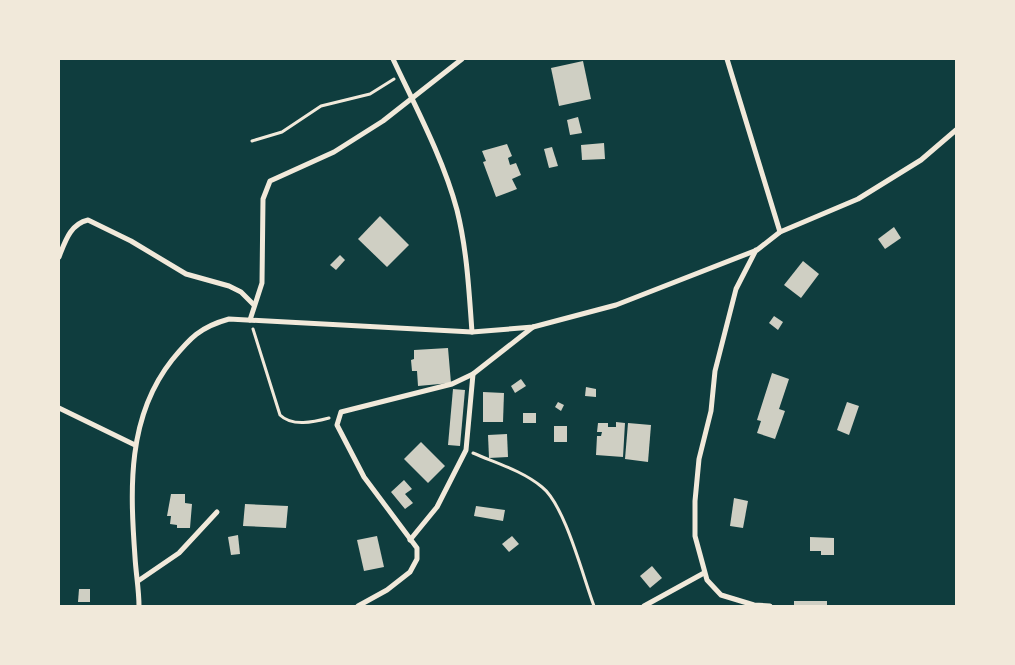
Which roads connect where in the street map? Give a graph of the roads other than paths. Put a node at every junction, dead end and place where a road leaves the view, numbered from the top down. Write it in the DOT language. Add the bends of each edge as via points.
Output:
graph roads {
  1 [pos="393,59"];
  2 [pos="462,59"];
  3 [pos="727,59"];
  4 [pos="412,98"];
  5 [pos="956,130"];
  6 [pos="780,232"];
  7 [pos="757,250"];
  8 [pos="59,257"];
  9 [pos="254,305"];
  10 [pos="250,320"];
  11 [pos="533,327"];
  12 [pos="472,332"];
  13 [pos="473,374"];
  14 [pos="59,408"];
  15 [pos="135,445"];
  16 [pos="217,512"];
  17 [pos="410,540"];
  18 [pos="704,572"];
  19 [pos="138,581"];
  20 [pos="139,606"];
  21 [pos="358,606"];
  22 [pos="644,606"];
  23 [pos="770,606"];
  1 -- 4 [label="street"];
  2 -- 4 [label="street"];
  3 -- 6 [label="street"];
  4 -- 9 [label="street" via="334,152 270,181 263,199 262,283"];
  4 -- 12 [label="street" via="457,211 468,274"];
  5 -- 6 [label="street" via="921,160 858,198"];
  6 -- 7 [label="street"];
  7 -- 11 [label="street" via="616,304"];
  7 -- 18 [label="street" via="736,290 715,371 711,411 699,459 695,536"];
  8 -- 9 [label="street" via="71,230 88,220 186,274 241,292"];
  9 -- 10 [label="street"];
  10 -- 12 [label="street"];
  10 -- 15 [label="street" via="229,319 210,324 187,342 168,365 150,396 141,415"];
  11 -- 12 [label="street"];
  11 -- 13 [label="street"];
  13 -- 17 [label="street" via="466,450 437,506"];
  13 -- 17 [label="street" via="452,384 341,412 339,416 337,425 364,477"];
  14 -- 15 [label="street"];
  15 -- 19 [label="street" via="132,488"];
  16 -- 19 [label="street" via="179,552"];
  17 -- 21 [label="street" via="416,548 417,559 410,572 388,590"];
  18 -- 22 [label="street"];
  18 -- 23 [label="street" via="721,595 754,605"];
  19 -- 20 [label="street"];
}
